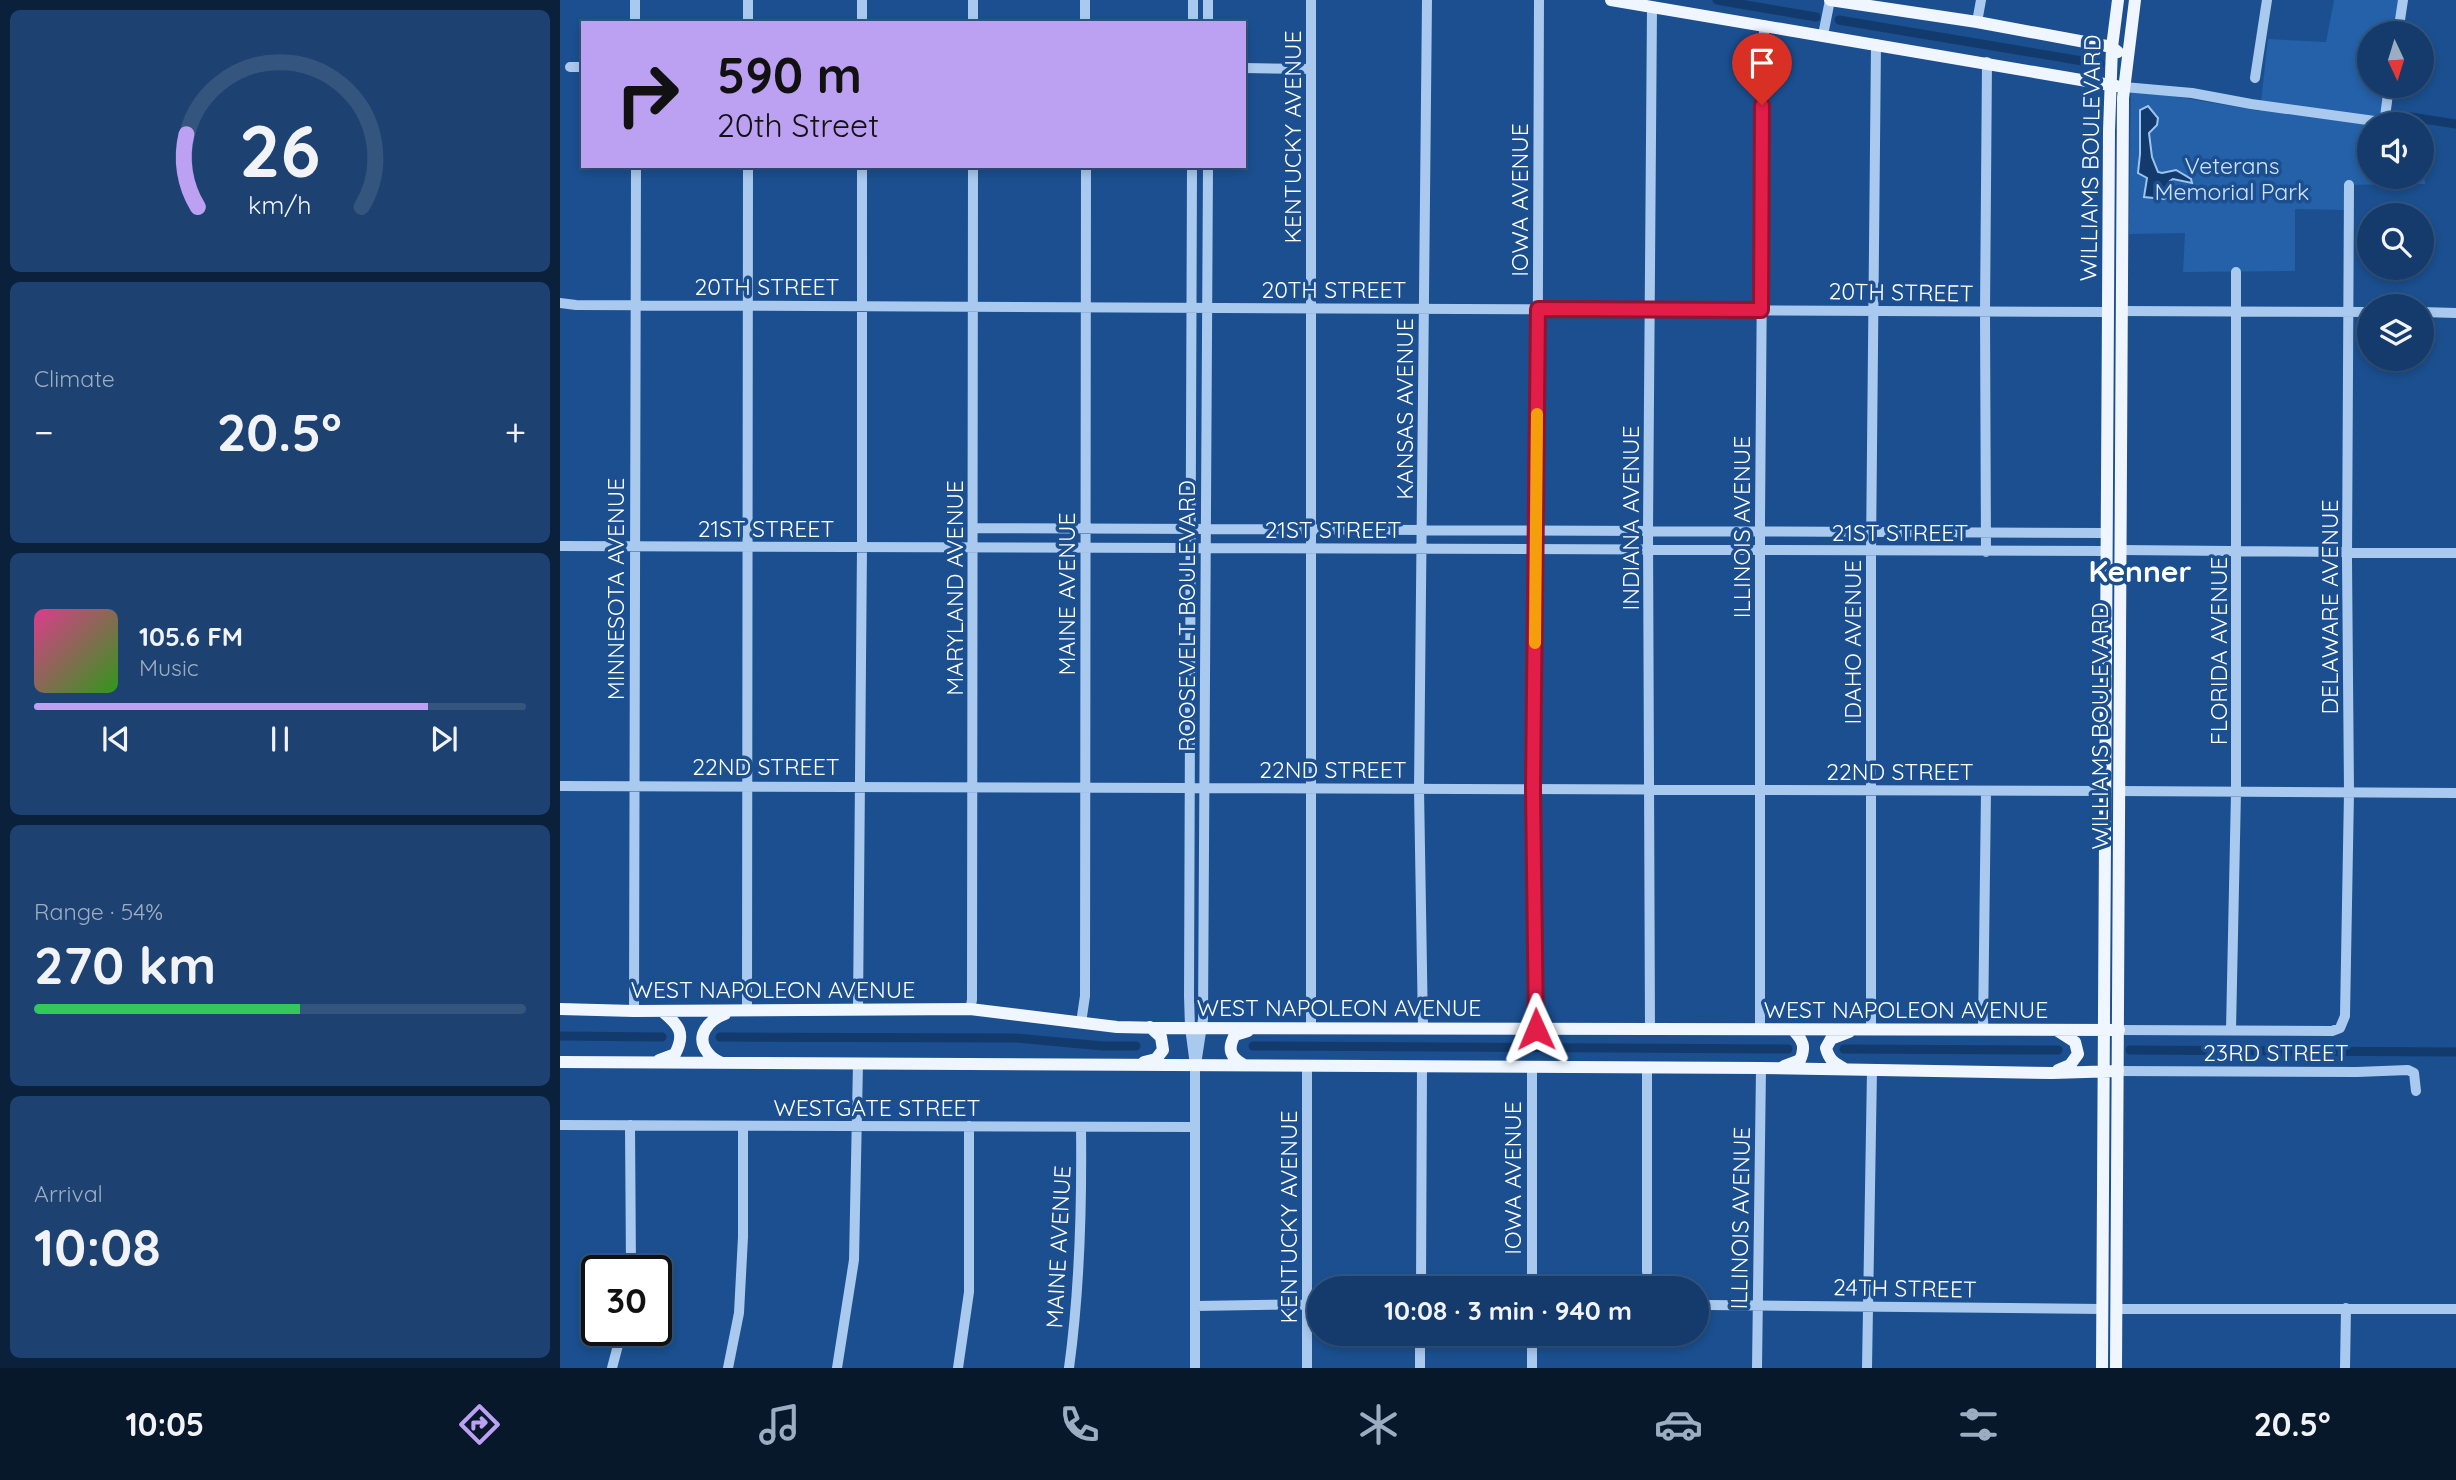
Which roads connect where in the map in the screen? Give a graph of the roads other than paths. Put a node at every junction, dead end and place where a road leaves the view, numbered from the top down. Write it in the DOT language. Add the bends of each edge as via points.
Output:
graph roads {
  1 [pos="635,0"];
  2 [pos="748,0"];
  3 [pos="862,0"];
  4 [pos="973,0"];
  5 [pos="1084,0"];
  6 [pos="1193,0"];
  7 [pos="1208,0"];
  8 [pos="1311,0"];
  9 [pos="1427,0"];
  10 [pos="1538,0"];
  11 [pos="1611,0"];
  12 [pos="1830,0"];
  13 [pos="1981,0"];
  14 [pos="2118,0"];
  15 [pos="2135,0"];
  16 [pos="2267,0"];
  17 [pos="2403,0"];
  18 [pos="1651,7"];
  19 [pos="635,21"];
  20 [pos="748,21"];
  21 [pos="862,21"];
  22 [pos="973,21"];
  23 [pos="1085,21"];
  24 [pos="1193,21"];
  25 [pos="1208,21"];
  26 [pos="2400,21"];
  27 [pos="1977,22"];
  28 [pos="1764,25"];
  29 [pos="1823,35"];
  30 [pos="1876,44"];
  31 [pos="2112,47"];
  32 [pos="1987,62"];
  33 [pos="2126,64"];
  34 [pos="570,67"];
  35 [pos="581,67"];
  36 [pos="1246,68"];
  37 [pos="1311,69"];
  38 [pos="2255,78"];
  39 [pos="2117,86"];
  40 [pos="2388,98"];
  41 [pos="636,168"];
  42 [pos="748,168"];
  43 [pos="862,168"];
  44 [pos="973,168"];
  45 [pos="1086,168"];
  46 [pos="1192,168"];
  47 [pos="1208,168"];
  48 [pos="2349,185"];
  49 [pos="2236,272"];
  50 [pos="560,303"];
  51 [pos="637,305"];
  52 [pos="748,306"];
  53 [pos="862,306"];
  54 [pos="973,307"];
  55 [pos="1087,307"];
  56 [pos="1191,307"];
  57 [pos="1207,307"];
  58 [pos="1312,308"];
  59 [pos="1424,308"];
  60 [pos="1538,309"];
  61 [pos="1650,310"];
  62 [pos="1761,310"];
  63 [pos="1873,311"];
  64 [pos="1985,312"];
  65 [pos="2114,312"];
  66 [pos="2236,312"];
  67 [pos="2348,312"];
  68 [pos="2357,312"];
  69 [pos="2434,312"];
  70 [pos="2456,313"];
  71 [pos="974,528"];
  72 [pos="1085,529"];
  73 [pos="1190,529"];
  74 [pos="1205,530"];
  75 [pos="1311,530"];
  76 [pos="1423,530"];
  77 [pos="1536,530"];
  78 [pos="1648,530"];
  79 [pos="1760,530"];
  80 [pos="1871,531"];
  81 [pos="1986,532"];
  82 [pos="2106,533"];
  83 [pos="560,546"];
  84 [pos="634,547"];
  85 [pos="747,547"];
  86 [pos="862,547"];
  87 [pos="974,547"];
  88 [pos="1085,547"];
  89 [pos="1310,548"];
  90 [pos="1423,548"];
  91 [pos="1191,549"];
  92 [pos="1205,549"];
  93 [pos="1537,549"];
  94 [pos="1648,549"];
  95 [pos="1760,550"];
  96 [pos="2120,550"];
  97 [pos="1871,551"];
  98 [pos="2106,551"];
  99 [pos="1986,552"];
  100 [pos="2237,552"];
  101 [pos="2347,553"];
  102 [pos="2456,553"];
  103 [pos="2120,579"];
  104 [pos="2105,766"];
  105 [pos="634,785"];
  106 [pos="747,785"];
  107 [pos="560,786"];
  108 [pos="860,786"];
  109 [pos="973,787"];
  110 [pos="1084,787"];
  111 [pos="1190,788"];
  112 [pos="1205,788"];
  113 [pos="1310,789"];
  114 [pos="1419,789"];
  115 [pos="1533,789"];
  116 [pos="1648,789"];
  117 [pos="1760,790"];
  118 [pos="1872,790"];
  119 [pos="1986,790"];
  120 [pos="2105,791"];
  121 [pos="2119,791"];
  122 [pos="2236,792"];
  123 [pos="2349,792"];
  124 [pos="2456,793"];
  125 [pos="560,1009"];
  126 [pos="858,1009"];
  127 [pos="970,1010"];
  128 [pos="634,1011"];
  129 [pos="662,1011"];
  130 [pos="741,1011"];
  131 [pos="1082,1023"];
  132 [pos="1150,1027"];
  133 [pos="1196,1028"];
  134 [pos="1258,1028"];
  135 [pos="1423,1028"];
  136 [pos="2340,1028"];
  137 [pos="1311,1029"];
  138 [pos="1536,1029"];
  139 [pos="1650,1029"];
  140 [pos="1760,1030"];
  141 [pos="1793,1030"];
  142 [pos="1856,1030"];
  143 [pos="1871,1030"];
  144 [pos="1983,1030"];
  145 [pos="2057,1030"];
  146 [pos="2104,1030"];
  147 [pos="2119,1030"];
  148 [pos="2231,1030"];
  149 [pos="560,1062"];
  150 [pos="648,1063"];
  151 [pos="722,1063"];
  152 [pos="858,1063"];
  153 [pos="1134,1065"];
  154 [pos="1195,1065"];
  155 [pos="1245,1065"];
  156 [pos="1307,1066"];
  157 [pos="1422,1067"];
  158 [pos="1532,1068"];
  159 [pos="1647,1068"];
  160 [pos="1761,1068"];
  161 [pos="1777,1068"];
  162 [pos="1846,1069"];
  163 [pos="1872,1070"];
  164 [pos="2119,1071"];
  165 [pos="2104,1072"];
  166 [pos="2052,1073"];
  167 [pos="2416,1091"];
  168 [pos="560,1125"];
  169 [pos="630,1125"];
  170 [pos="743,1126"];
  171 [pos="856,1126"];
  172 [pos="969,1126"];
  173 [pos="1081,1127"];
  174 [pos="1195,1127"];
  175 [pos="631,1255"];
  176 [pos="1647,1272"];
  177 [pos="2102,1273"];
  178 [pos="1307,1276"];
  179 [pos="1421,1276"];
  180 [pos="1532,1276"];
  181 [pos="1307,1304"];
  182 [pos="1709,1305"];
  183 [pos="1195,1306"];
  184 [pos="1758,1306"];
  185 [pos="1867,1306"];
  186 [pos="2346,1308"];
  187 [pos="2456,1308"];
  188 [pos="2102,1309"];
  189 [pos="2117,1309"];
  190 [pos="618,1346"];
  191 [pos="1307,1346"];
  192 [pos="1420,1346"];
  193 [pos="1532,1346"];
  194 [pos="2116,1352"];
  195 [pos="612,1368"];
  196 [pos="728,1368"];
  197 [pos="837,1368"];
  198 [pos="958,1368"];
  199 [pos="1069,1368"];
  200 [pos="1195,1368"];
  201 [pos="1307,1368"];
  202 [pos="1420,1368"];
  203 [pos="1532,1368"];
  204 [pos="1757,1368"];
  205 [pos="1867,1368"];
  206 [pos="2102,1368"];
  207 [pos="2116,1368"];
  208 [pos="2345,1368"];
  1 -- 19 [label="street"];
  2 -- 20 [label="street"];
  3 -- 21 [label="street"];
  4 -- 22 [label="street"];
  5 -- 23 [label="street"];
  6 -- 24 [label="street"];
  7 -- 25 [label="street"];
  8 -- 37 [label="street, KENTUCKY AVENUE"];
  9 -- 59 [label="street, KANSAS AVENUE"];
  10 -- 60 [label="street, IOWA AVENUE"];
  11 -- 18 [label="main road"];
  12 -- 27 [label="main road"];
  12 -- 29 [label="street"];
  13 -- 27 [label="street"];
  14 -- 31 [label="main road, WILLIAMS BOULEVARD"];
  15 -- 33 [label="main road, WILLIAMS BOULEVARD"];
  16 -- 38 [label="street"];
  17 -- 26 [label="street"];
  18 -- 28 [label="main road"];
  18 -- 61 [label="street, INDIANA AVENUE"];
  27 -- 31 [label="main road"];
  28 -- 29 [label="main road"];
  28 -- 62 [label="street, ILLINOIS AVENUE"];
  29 -- 30 [label="main road"];
  30 -- 32 [label="main road"];
  30 -- 63 [label="street, IDAHO AVENUE"];
  31 -- 33 [label="main road"];
  31 -- 39 [label="main road, WILLIAMS BOULEVARD"];
  32 -- 39 [label="main road"];
  32 -- 64 [label="street"];
  33 -- 39 [label="main road, WILLIAMS BOULEVARD"];
  34 -- 35 [label="street"];
  36 -- 37 [label="street"];
  37 -- 58 [label="street, KENTUCKY AVENUE"];
  39 -- 40 [label="street" via="2382,122"];
  39 -- 65 [label="main road, WILLIAMS BOULEVARD"];
  39 -- 65 [label="main road, WILLIAMS BOULEVARD" via="2108,272 2114,281"];
  41 -- 51 [label="street, MINNESOTA AVENUE"];
  42 -- 52 [label="street"];
  43 -- 53 [label="street"];
  44 -- 54 [label="street, MARYLAND AVENUE"];
  45 -- 55 [label="street, MAINE AVENUE"];
  46 -- 56 [label="street, ROOSEVELT BOULEVARD"];
  47 -- 57 [label="street, ROOSEVELT BOULEVARD"];
  48 -- 67 [label="street, DELAWARE AVENUE"];
  49 -- 66 [label="street, FLORIDA AVENUE"];
  50 -- 51 [label="street, 20TH STREET"];
  51 -- 52 [label="street, 20TH STREET"];
  51 -- 84 [label="street, MINNESOTA AVENUE"];
  52 -- 53 [label="street, 20TH STREET"];
  52 -- 85 [label="street"];
  53 -- 54 [label="street, 20TH STREET"];
  53 -- 86 [label="street"];
  54 -- 55 [label="street, 20TH STREET"];
  54 -- 71 [label="street, MARYLAND AVENUE"];
  55 -- 56 [label="street, 20TH STREET"];
  55 -- 72 [label="street, MAINE AVENUE"];
  56 -- 57 [label="street, 20TH STREET"];
  56 -- 73 [label="street, ROOSEVELT BOULEVARD"];
  57 -- 58 [label="street, 20TH STREET"];
  57 -- 74 [label="street, ROOSEVELT BOULEVARD"];
  58 -- 59 [label="street, 20TH STREET"];
  58 -- 75 [label="street, KENTUCKY AVENUE"];
  59 -- 60 [label="street, 20TH STREET"];
  59 -- 76 [label="street, KANSAS AVENUE"];
  60 -- 61 [label="street, 20TH STREET"];
  60 -- 77 [label="street, IOWA AVENUE"];
  61 -- 62 [label="street, 20TH STREET"];
  61 -- 78 [label="street, INDIANA AVENUE"];
  62 -- 63 [label="street, 20TH STREET"];
  62 -- 79 [label="street, ILLINOIS AVENUE"];
  63 -- 64 [label="street, 20TH STREET"];
  63 -- 80 [label="street, IDAHO AVENUE"];
  64 -- 65 [label="street, 20TH STREET"];
  64 -- 81 [label="street"];
  65 -- 66 [label="street, 20TH STREET"];
  65 -- 82 [label="main road, WILLIAMS BOULEVARD"];
  65 -- 96 [label="main road, WILLIAMS BOULEVARD" via="2120,339"];
  66 -- 67 [label="street, 20TH STREET"];
  66 -- 100 [label="street, FLORIDA AVENUE"];
  67 -- 68 [label="street, 20TH STREET"];
  67 -- 101 [label="street, DELAWARE AVENUE"];
  69 -- 70 [label="street"];
  71 -- 72 [label="street, 21ST STREET"];
  71 -- 87 [label="street, MARYLAND AVENUE"];
  72 -- 73 [label="street, 21ST STREET"];
  72 -- 88 [label="street, MAINE AVENUE"];
  73 -- 74 [label="street, 21ST STREET"];
  73 -- 91 [label="street, ROOSEVELT BOULEVARD"];
  74 -- 75 [label="street, 21ST STREET"];
  74 -- 92 [label="street, ROOSEVELT BOULEVARD"];
  75 -- 76 [label="street, 21ST STREET"];
  75 -- 89 [label="street, KENTUCKY AVENUE"];
  76 -- 77 [label="street, 21ST STREET"];
  76 -- 90 [label="street, KANSAS AVENUE"];
  77 -- 78 [label="street, 21ST STREET"];
  77 -- 93 [label="street, IOWA AVENUE"];
  78 -- 79 [label="street, 21ST STREET"];
  78 -- 94 [label="street, INDIANA AVENUE"];
  79 -- 80 [label="street, 21ST STREET"];
  79 -- 95 [label="street, ILLINOIS AVENUE"];
  80 -- 81 [label="street, 21ST STREET"];
  80 -- 97 [label="street, IDAHO AVENUE"];
  81 -- 82 [label="street, 21ST STREET"];
  81 -- 99 [label="street"];
  82 -- 98 [label="main road, WILLIAMS BOULEVARD"];
  82 -- 103 [label="main road" via="2113,537"];
  83 -- 84 [label="street, 21ST STREET"];
  84 -- 85 [label="street, 21ST STREET"];
  84 -- 105 [label="street, MINNESOTA AVENUE"];
  85 -- 86 [label="street, 21ST STREET"];
  85 -- 106 [label="street"];
  86 -- 87 [label="street, 21ST STREET"];
  86 -- 108 [label="street"];
  87 -- 88 [label="street, 21ST STREET"];
  87 -- 109 [label="street, MARYLAND AVENUE"];
  88 -- 91 [label="street, 21ST STREET"];
  88 -- 110 [label="street, MAINE AVENUE"];
  89 -- 90 [label="street, 21ST STREET"];
  89 -- 92 [label="street, 21ST STREET"];
  89 -- 113 [label="street, KENTUCKY AVENUE"];
  90 -- 93 [label="street, 21ST STREET"];
  90 -- 114 [label="street, KANSAS AVENUE"];
  91 -- 92 [label="street, 21ST STREET"];
  91 -- 111 [label="street, ROOSEVELT BOULEVARD"];
  92 -- 112 [label="street, ROOSEVELT BOULEVARD"];
  93 -- 94 [label="street, 21ST STREET"];
  93 -- 115 [label="street, IOWA AVENUE"];
  94 -- 95 [label="street, 21ST STREET"];
  94 -- 116 [label="street, INDIANA AVENUE"];
  95 -- 97 [label="street, 21ST STREET"];
  95 -- 117 [label="street, ILLINOIS AVENUE"];
  96 -- 100 [label="street"];
  96 -- 103 [label="main road, WILLIAMS BOULEVARD"];
  97 -- 99 [label="street, 21ST STREET"];
  97 -- 118 [label="street, IDAHO AVENUE"];
  98 -- 99 [label="street, 21ST STREET"];
  98 -- 104 [label="main road, WILLIAMS BOULEVARD"];
  100 -- 101 [label="street"];
  100 -- 122 [label="street, FLORIDA AVENUE"];
  101 -- 102 [label="street"];
  101 -- 123 [label="street, DELAWARE AVENUE"];
  103 -- 121 [label="main road, WILLIAMS BOULEVARD"];
  104 -- 120 [label="main road, WILLIAMS BOULEVARD"];
  104 -- 121 [label="main road"];
  105 -- 106 [label="street, 22ND STREET"];
  105 -- 107 [label="street, 22ND STREET"];
  105 -- 128 [label="street, MINNESOTA AVENUE"];
  106 -- 108 [label="street, 22ND STREET"];
  106 -- 130 [label="street"];
  108 -- 109 [label="street, 22ND STREET"];
  108 -- 126 [label="street"];
  109 -- 110 [label="street, 22ND STREET"];
  109 -- 127 [label="street, MARYLAND AVENUE"];
  110 -- 111 [label="street, 22ND STREET"];
  110 -- 131 [label="street, MAINE AVENUE"];
  111 -- 112 [label="street, 22ND STREET"];
  111 -- 133 [label="street, ROOSEVELT BOULEVARD"];
  112 -- 113 [label="street, 22ND STREET"];
  112 -- 133 [label="street, ROOSEVELT BOULEVARD"];
  113 -- 114 [label="street, 22ND STREET"];
  113 -- 137 [label="street, KENTUCKY AVENUE"];
  114 -- 115 [label="street, 22ND STREET"];
  114 -- 135 [label="street, KANSAS AVENUE"];
  115 -- 116 [label="street, 22ND STREET"];
  115 -- 138 [label="street, IOWA AVENUE"];
  116 -- 117 [label="street, 22ND STREET"];
  116 -- 139 [label="street, INDIANA AVENUE"];
  117 -- 118 [label="street, 22ND STREET"];
  117 -- 140 [label="street, ILLINOIS AVENUE"];
  118 -- 119 [label="street, 22ND STREET"];
  118 -- 143 [label="street, IDAHO AVENUE"];
  119 -- 120 [label="street, 22ND STREET"];
  119 -- 144 [label="street"];
  120 -- 146 [label="main road, WILLIAMS BOULEVARD"];
  121 -- 122 [label="street"];
  121 -- 147 [label="main road, WILLIAMS BOULEVARD"];
  122 -- 123 [label="street"];
  122 -- 148 [label="street, FLORIDA AVENUE"];
  123 -- 124 [label="street"];
  123 -- 136 [label="street, DELAWARE AVENUE" via="2345,1013"];
  125 -- 128 [label="main road, WEST NAPOLEON AVENUE"];
  126 -- 127 [label="main road, WEST NAPOLEON AVENUE"];
  126 -- 130 [label="main road, WEST NAPOLEON AVENUE"];
  127 -- 131 [label="main road, WEST NAPOLEON AVENUE"];
  128 -- 129 [label="main road, WEST NAPOLEON AVENUE"];
  129 -- 130 [label="main road, WEST NAPOLEON AVENUE"];
  129 -- 150 [label="main road" via="677,1025 680,1044 674,1054"];
  130 -- 151 [label="main road" via="713,1018 706,1027 703,1036 708,1054"];
  131 -- 132 [label="main road, WEST NAPOLEON AVENUE"];
  132 -- 133 [label="main road, WEST NAPOLEON AVENUE"];
  132 -- 153 [label="main road" via="1161,1037 1163,1050 1156,1059"];
  133 -- 134 [label="main road, WEST NAPOLEON AVENUE"];
  133 -- 154 [label="street, ROOSEVELT BOULEVARD"];
  134 -- 137 [label="main road, WEST NAPOLEON AVENUE"];
  134 -- 155 [label="main road" via="1235,1035 1230,1045 1234,1059"];
  135 -- 137 [label="main road, WEST NAPOLEON AVENUE"];
  135 -- 138 [label="main road, WEST NAPOLEON AVENUE"];
  136 -- 148 [label="street, 23RD STREET"];
  138 -- 139 [label="main road, WEST NAPOLEON AVENUE"];
  139 -- 140 [label="main road, WEST NAPOLEON AVENUE"];
  140 -- 141 [label="main road, WEST NAPOLEON AVENUE"];
  141 -- 142 [label="main road, WEST NAPOLEON AVENUE"];
  141 -- 161 [label="main road" via="1801,1038 1804,1052 1800,1060"];
  142 -- 143 [label="main road, WEST NAPOLEON AVENUE"];
  142 -- 162 [label="main road" via="1831,1039 1826,1048 1834,1063"];
  143 -- 144 [label="main road, WEST NAPOLEON AVENUE"];
  144 -- 145 [label="main road, WEST NAPOLEON AVENUE"];
  145 -- 146 [label="main road, WEST NAPOLEON AVENUE"];
  145 -- 166 [label="main road" via="2075,1042 2078,1054 2070,1065"];
  146 -- 147 [label="main road, WEST NAPOLEON AVENUE"];
  146 -- 165 [label="main road, WILLIAMS BOULEVARD"];
  147 -- 148 [label="street, 23RD STREET"];
  147 -- 164 [label="main road, WILLIAMS BOULEVARD"];
  149 -- 150 [label="main road"];
  150 -- 151 [label="main road"];
  151 -- 152 [label="main road"];
  152 -- 153 [label="main road"];
  152 -- 171 [label="street"];
  153 -- 154 [label="main road"];
  154 -- 155 [label="main road"];
  154 -- 174 [label="street, ROOSEVELT BOULEVARD"];
  155 -- 156 [label="main road"];
  156 -- 157 [label="main road"];
  156 -- 178 [label="street, KENTUCKY AVENUE"];
  157 -- 158 [label="main road"];
  157 -- 179 [label="street"];
  158 -- 159 [label="main road"];
  158 -- 180 [label="street, IOWA AVENUE"];
  159 -- 160 [label="main road"];
  159 -- 176 [label="street"];
  160 -- 161 [label="main road"];
  160 -- 184 [label="street, ILLINOIS AVENUE"];
  161 -- 162 [label="main road"];
  162 -- 163 [label="main road"];
  163 -- 166 [label="main road"];
  163 -- 185 [label="street"];
  164 -- 165 [label="main road"];
  164 -- 167 [label="street, 23RD STREET" via="2409,1070 2414,1073"];
  164 -- 189 [label="main road, WILLIAMS BOULEVARD"];
  165 -- 166 [label="main road"];
  165 -- 177 [label="main road, WILLIAMS BOULEVARD"];
  168 -- 169 [label="street, WESTGATE STREET"];
  169 -- 170 [label="street, WESTGATE STREET"];
  169 -- 175 [label="street"];
  170 -- 171 [label="street, WESTGATE STREET"];
  170 -- 196 [label="street" via="739,1313"];
  171 -- 172 [label="street, WESTGATE STREET"];
  171 -- 197 [label="street" via="854,1260"];
  172 -- 173 [label="street, WESTGATE STREET"];
  172 -- 198 [label="street" via="969,1292"];
  173 -- 174 [label="street, WESTGATE STREET"];
  173 -- 199 [label="street, MAINE AVENUE" via="1082,1221"];
  174 -- 183 [label="street, ROOSEVELT BOULEVARD"];
  177 -- 188 [label="main road, WILLIAMS BOULEVARD"];
  177 -- 189 [label="main road"];
  181 -- 183 [label="street"];
  182 -- 184 [label="street, 24TH STREET"];
  183 -- 200 [label="street, ROOSEVELT BOULEVARD"];
  184 -- 185 [label="street, 24TH STREET"];
  184 -- 204 [label="street, ILLINOIS AVENUE"];
  185 -- 188 [label="street, 24TH STREET"];
  185 -- 205 [label="street"];
  186 -- 187 [label="street"];
  186 -- 189 [label="street"];
  186 -- 208 [label="street"];
  188 -- 194 [label="main road" via="2111,1321"];
  188 -- 206 [label="main road, WILLIAMS BOULEVARD"];
  189 -- 194 [label="main road, WILLIAMS BOULEVARD"];
  190 -- 195 [label="street"];
  191 -- 201 [label="street, KENTUCKY AVENUE"];
  192 -- 202 [label="street"];
  193 -- 203 [label="street"];
  194 -- 207 [label="main road, WILLIAMS BOULEVARD"];
}
